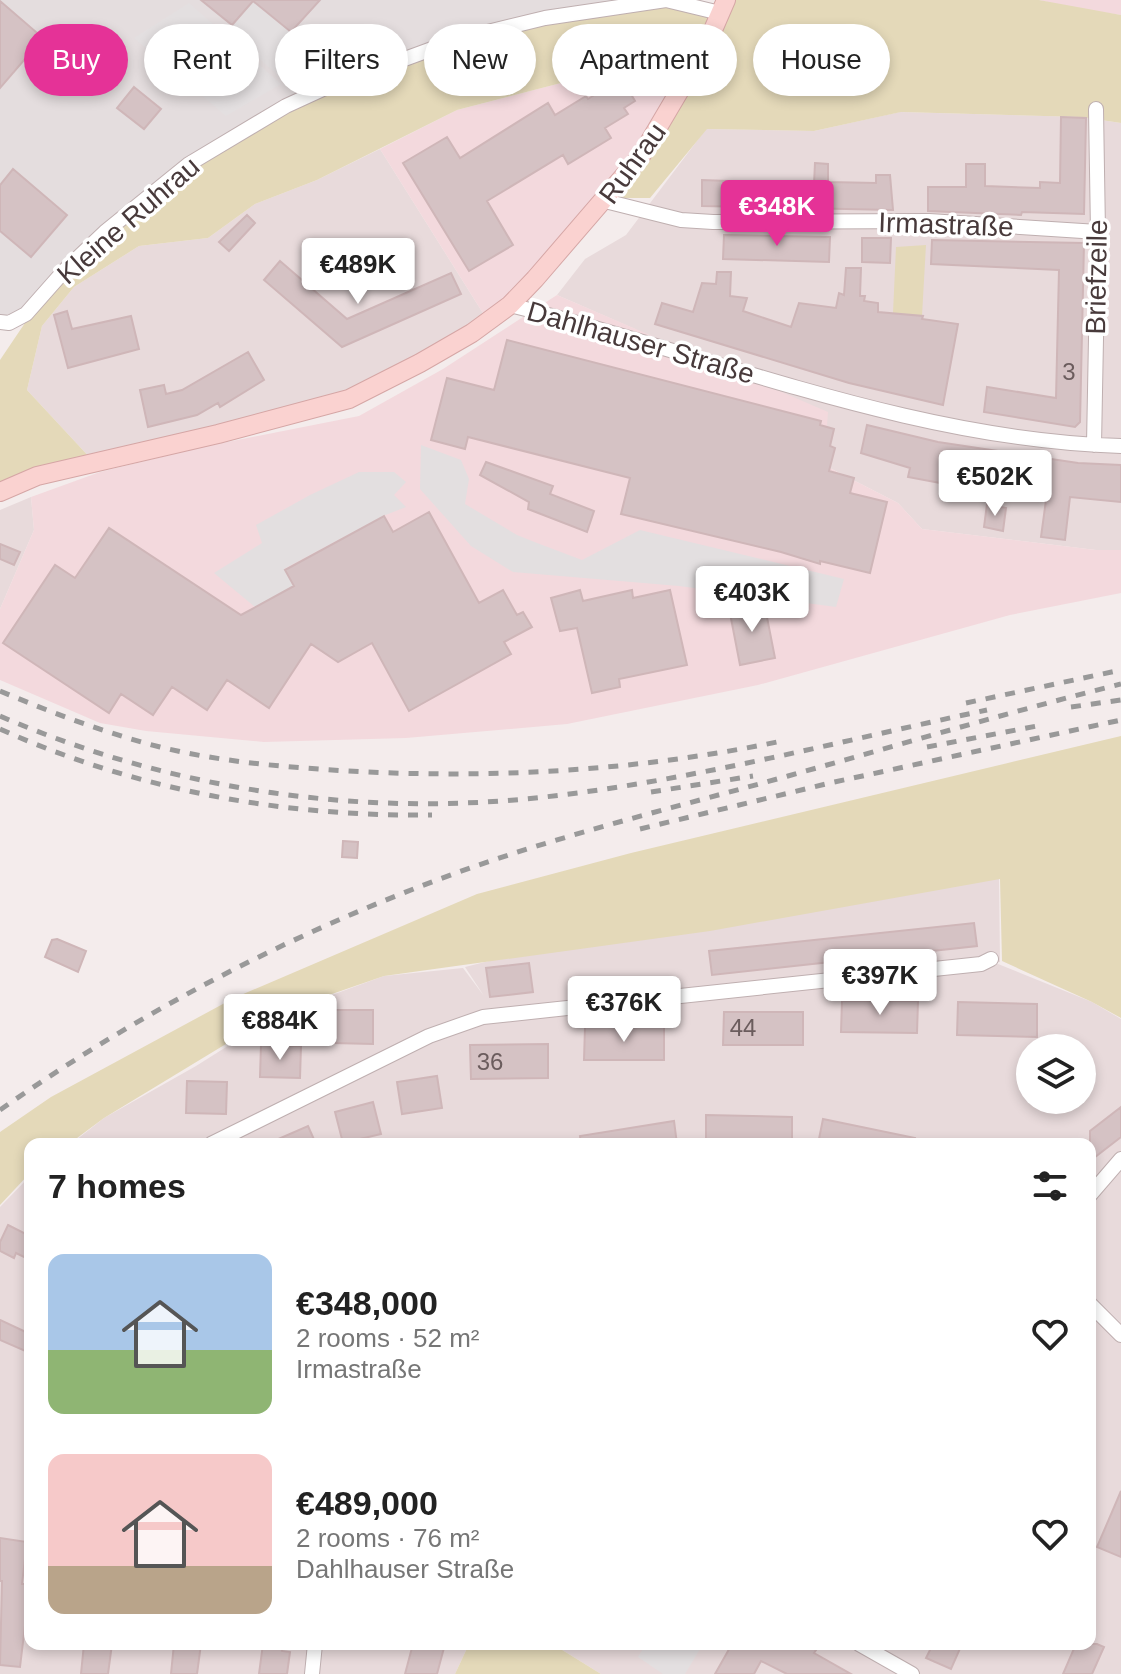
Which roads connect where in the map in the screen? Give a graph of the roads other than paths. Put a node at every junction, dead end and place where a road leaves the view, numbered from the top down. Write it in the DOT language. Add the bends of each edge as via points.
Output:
graph roads {
  1 [pos="723,6"];
  2 [pos="1096,109"];
  3 [pos="605,201"];
  4 [pos="1098,232"];
  5 [pos="510,305"];
  6 [pos="0,322"];
  7 [pos="1094,445"];
  8 [pos="1121,446"];
  9 [pos="0,492"];
  10 [pos="991,959"];
  11 [pos="223,1138"];
  12 [pos="1121,1159"];
  13 [pos="1096,1188"];
  14 [pos="1096,1310"];
  15 [pos="1120,1332"];
  16 [pos="314,1650"];
  17 [pos="870,1650"];
  18 [pos="312,1674"];
  19 [pos="912,1674"];
  1 -- 3 [label="street, Ruhrau" via="666,117"];
  1 -- 6 [label="street, Kleine Ruhrau" via="666,0 545,18 459,39 323,89 189,164 105,232 26,314"];
  2 -- 4 [label="street, Briefzeile"];
  3 -- 4 [label="street, Irmastraße" via="681,220 929,221"];
  3 -- 5 [label="street, Ruhrau"];
  4 -- 7 [label="street, Briefzeile"];
  5 -- 7 [label="street, Dahlhauser Straße" via="906,416"];
  5 -- 9 [label="street, Dahlhauser Straße" via="446,348 349,399 37,476"];
  7 -- 8 [label="street, Dahlhauser Straße"];
  10 -- 11 [label="street" via="483,1017 429,1036"];
  12 -- 13 [label="street"];
  14 -- 15 [label="street"];
  16 -- 18 [label="street"];
  17 -- 19 [label="street"];
}
